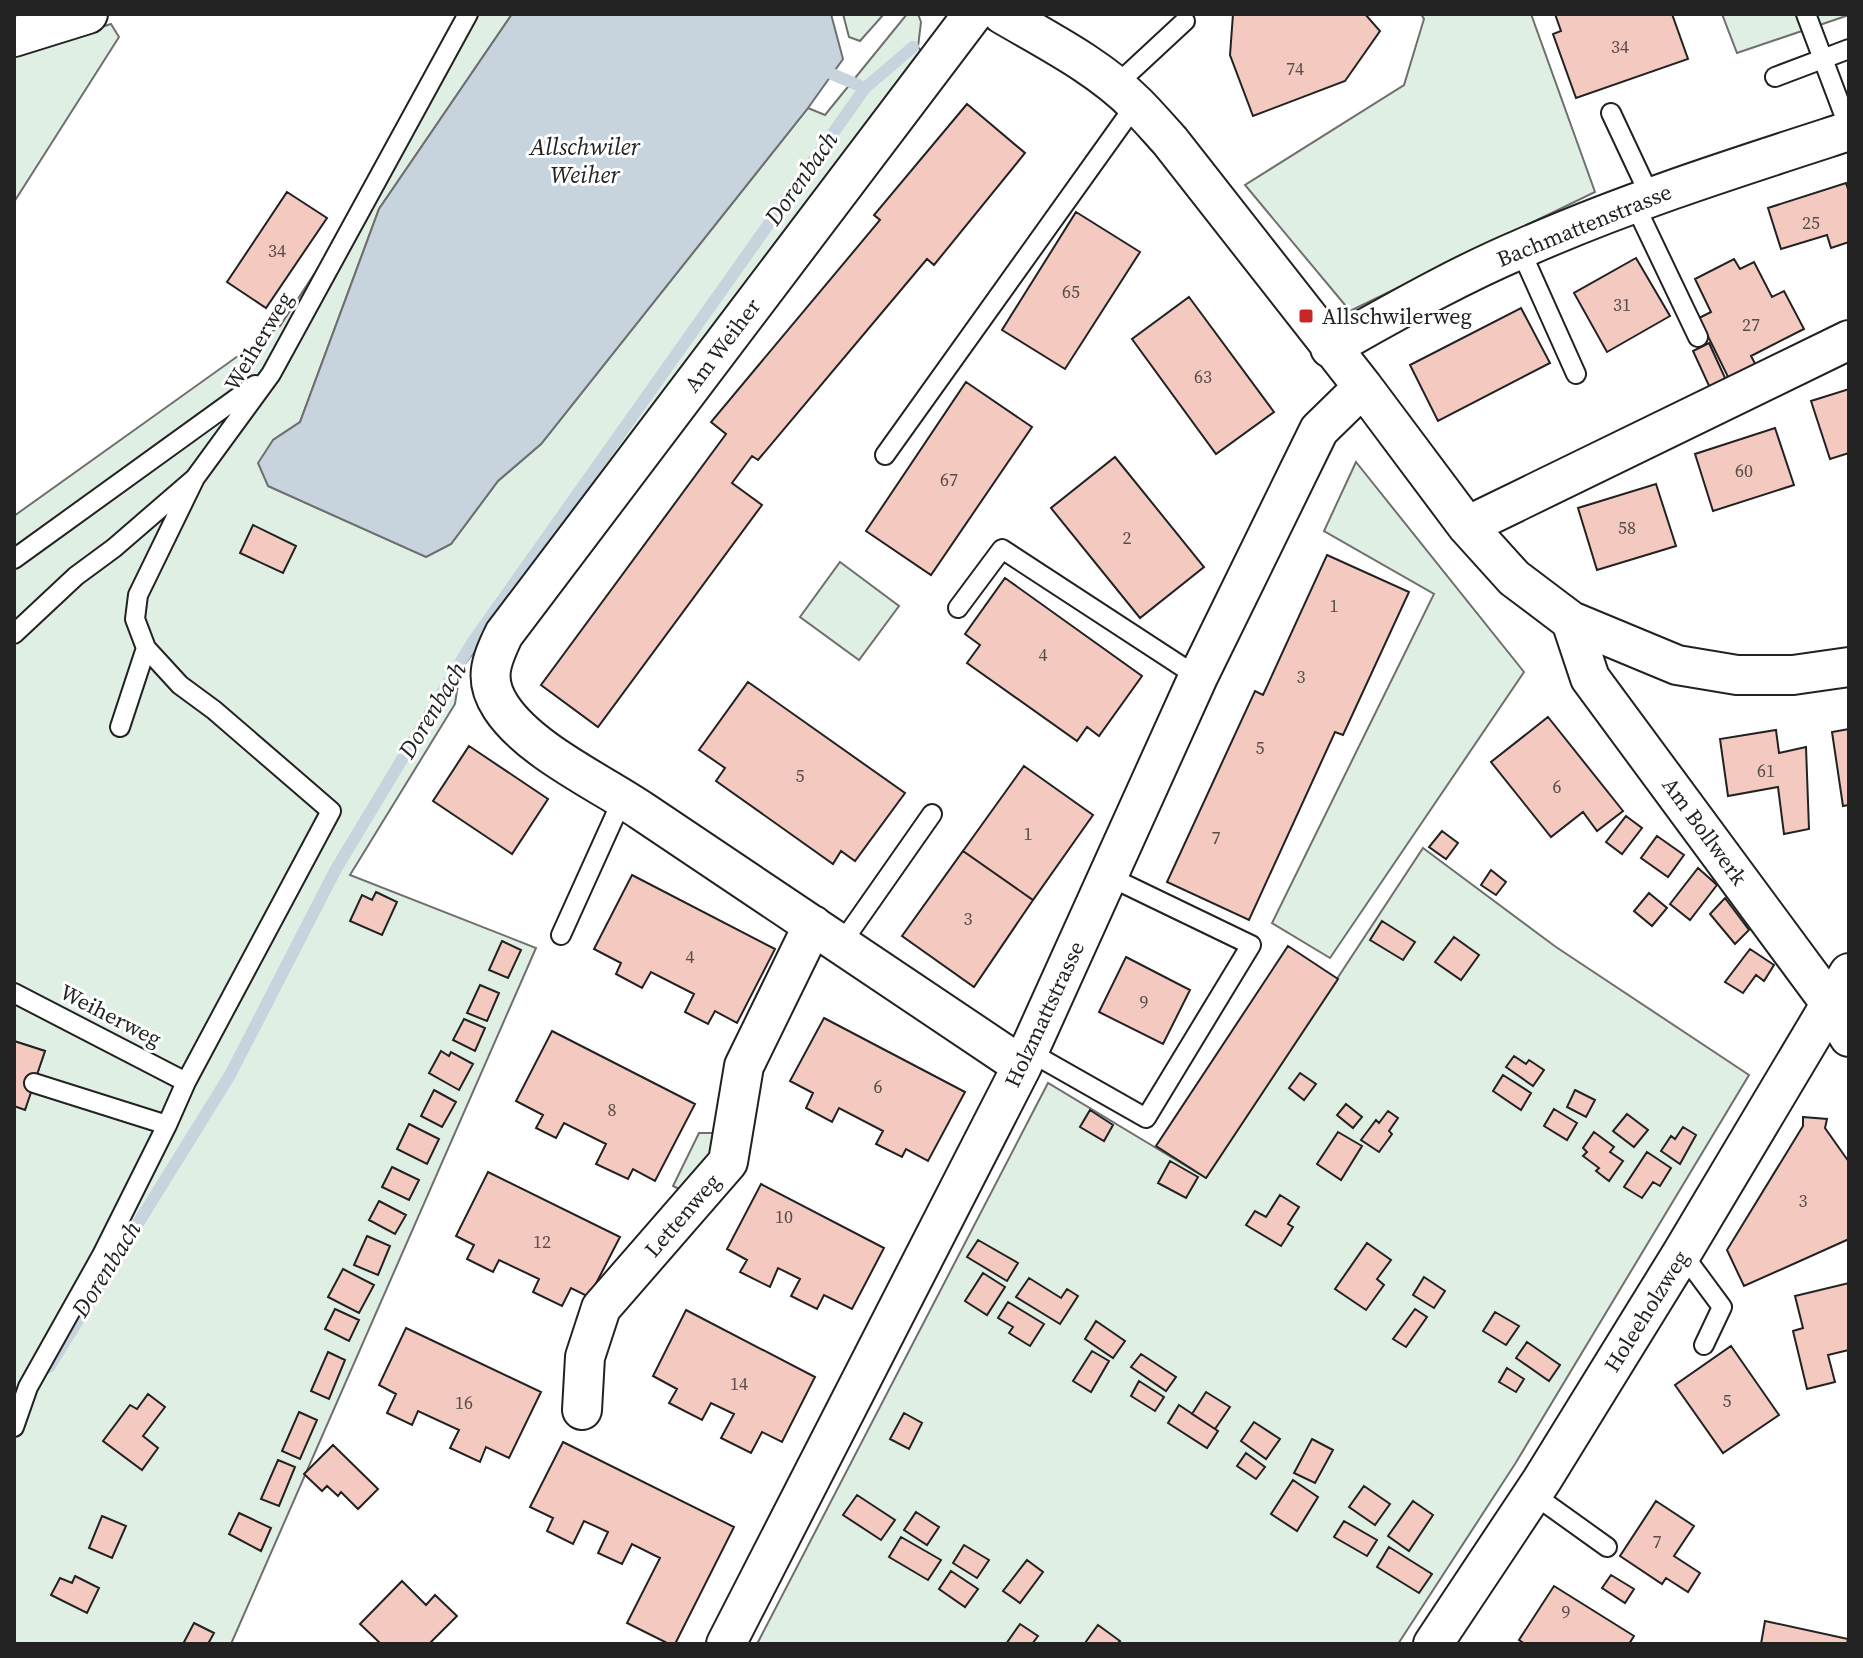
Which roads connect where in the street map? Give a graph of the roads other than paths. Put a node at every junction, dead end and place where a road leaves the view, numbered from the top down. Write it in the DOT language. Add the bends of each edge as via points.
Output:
graph roads {
  1 [pos="88,14"];
  2 [pos="468,14"];
  3 [pos="973,14"];
  4 [pos="1002,14"];
  5 [pos="1806,14"];
  6 [pos="1185,21"];
  7 [pos="14,37"];
  8 [pos="1849,49"];
  9 [pos="1823,59"];
  10 [pos="1775,77"];
  11 [pos="1125,95"];
  12 [pos="1611,113"];
  13 [pos="1849,129"];
  14 [pos="1642,200"];
  15 [pos="1520,249"];
  16 [pos="1698,337"];
  17 [pos="1849,340"];
  18 [pos="1330,348"];
  19 [pos="271,374"];
  20 [pos="1576,374"];
  21 [pos="1363,387"];
  22 [pos="885,455"];
  23 [pos="195,478"];
  24 [pos="1467,526"];
  25 [pos="14,559"];
  26 [pos="958,608"];
  27 [pos="1571,621"];
  28 [pos="14,634"];
  29 [pos="146,648"];
  30 [pos="1849,667"];
  31 [pos="1198,677"];
  32 [pos="120,727"];
  33 [pos="623,798"];
  34 [pos="932,814"];
  35 [pos="1108,876"];
  36 [pos="561,935"];
  37 [pos="827,935"];
  38 [pos="1840,988"];
  39 [pos="14,993"];
  40 [pos="1849,1037"];
  41 [pos="1025,1058"];
  42 [pos="186,1082"];
  43 [pos="34,1083"];
  44 [pos="167,1125"];
  45 [pos="1682,1253"];
  46 [pos="1704,1345"];
  47 [pos="582,1410"];
  48 [pos="14,1427"];
  49 [pos="1533,1494"];
  50 [pos="1607,1547"];
  51 [pos="726,1644"];
  52 [pos="1433,1644"];
  1 -- 7 [label="street"];
  2 -- 19 [label="lane, Weiherweg"];
  3 -- 33 [label="street, Am Weiher" via="504,634 492,658 490,685 502,708 531,740"];
  4 -- 11 [label="street" via="1068,52"];
  5 -- 9 [label="lane"];
  6 -- 11 [label="lane"];
  8 -- 9 [label="lane"];
  9 -- 10 [label="lane"];
  9 -- 13 [label="lane"];
  11 -- 18 [label="street" via="1170,141"];
  11 -- 22 [label="lane"];
  12 -- 14 [label="lane"];
  13 -- 14 [label="street, Bachmattenstrasse"];
  14 -- 15 [label="street, Bachmattenstrasse"];
  14 -- 16 [label="lane"];
  15 -- 18 [label="street, Bachmattenstrasse"];
  15 -- 20 [label="lane"];
  17 -- 24 [label="street"];
  18 -- 21 [label="street"];
  19 -- 23 [label="lane, Weiherweg"];
  19 -- 25 [label="lane"];
  21 -- 24 [label="street"];
  21 -- 31 [label="street, Holzmattstrasse" via="1319,430"];
  23 -- 28 [label="lane, Weiherweg"];
  23 -- 29 [label="lane" via="138,595 135,619"];
  24 -- 27 [label="street" via="1514,578"];
  26 -- 31 [label="lane" via="1002,549"];
  27 -- 30 [label="street" via="1677,665 1737,675"];
  27 -- 38 [label="street, Am Bollwerk" via="1590,678"];
  29 -- 32 [label="lane"];
  29 -- 42 [label="lane" via="180,685 331,811"];
  31 -- 35 [label="street, Holzmattstrasse"];
  33 -- 36 [label="lane"];
  33 -- 37 [label="street"];
  34 -- 37 [label="lane"];
  35 -- 41 [label="street, Holzmattstrasse"];
  35 -- 41 [label="lane" via="1251,945 1146,1118"];
  37 -- 41 [label="street"];
  37 -- 47 [label="street, Lettenweg" via="744,1066 728,1162 601,1308 585,1357"];
  38 -- 40 [label="street, Am Bollwerk"];
  38 -- 45 [label="street, Holeeholzweg"];
  39 -- 42 [label="lane, Weiherweg"];
  41 -- 51 [label="street, Holzmattstrasse"];
  42 -- 44 [label="lane"];
  43 -- 44 [label="lane"];
  44 -- 48 [label="lane" via="28,1387"];
  45 -- 46 [label="lane" via="1722,1307"];
  45 -- 49 [label="street, Holeeholzweg"];
  49 -- 50 [label="lane"];
  49 -- 52 [label="street, Holeeholzweg"];
}
